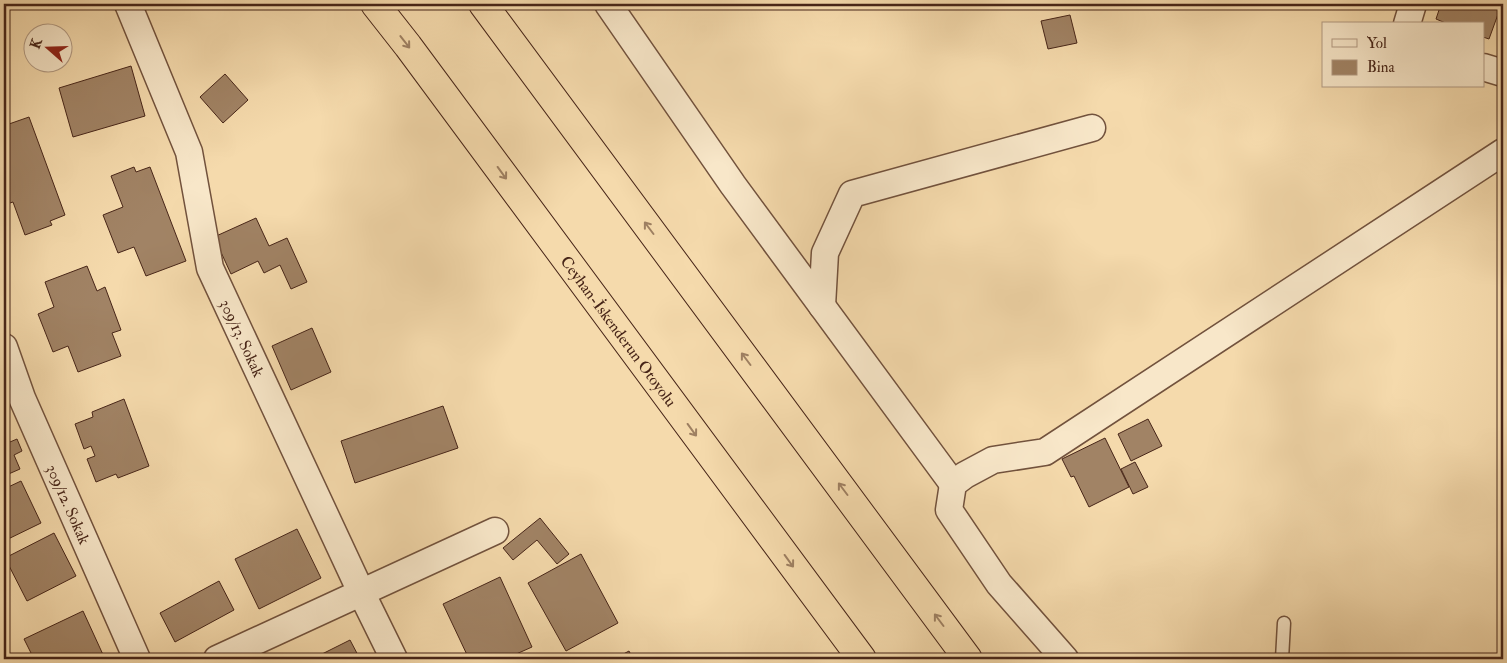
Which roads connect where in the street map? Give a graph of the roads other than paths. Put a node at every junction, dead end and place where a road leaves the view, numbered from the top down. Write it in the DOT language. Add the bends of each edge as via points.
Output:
graph roads {
  1 [pos="128,4"];
  2 [pos="375,4"];
  3 [pos="483,4"];
  4 [pos="608,4"];
  5 [pos="1413,4"];
  6 [pos="1408,22"];
  7 [pos="1484,68"];
  8 [pos="1503,73"];
  9 [pos="1092,128"];
  10 [pos="1503,152"];
  11 [pos="822,306"];
  12 [pos="4,347"];
  13 [pos="952,484"];
  14 [pos="495,530"];
  15 [pos="361,592"];
  16 [pos="1284,623"];
  17 [pos="137,659"];
  18 [pos="217,659"];
  19 [pos="394,659"];
  20 [pos="862,659"];
  21 [pos="968,659"];
  22 [pos="1064,659"];
  23 [pos="1282,659"];
  1 -- 15 [label="street, 309/13. Sokak" via="189,152 210,268"];
  2 -- 20 [label="highway, Ceyhan-İskenderun Otoyolu, one-way"];
  21 -- 3 [label="highway, one-way"];
  4 -- 11 [label="street" via="733,185"];
  5 -- 6 [label="street"];
  7 -- 8 [label="street"];
  9 -- 11 [label="street" via="852,194 825,253"];
  10 -- 13 [label="street" via="1045,452 993,460"];
  11 -- 13 [label="street"];
  12 -- 17 [label="street, 309/12. Sokak" via="22,398"];
  13 -- 22 [label="street" via="949,510 998,584"];
  14 -- 15 [label="street"];
  15 -- 18 [label="street"];
  15 -- 19 [label="street, 309/13. Sokak"];
  16 -- 23 [label="lane"];
}
